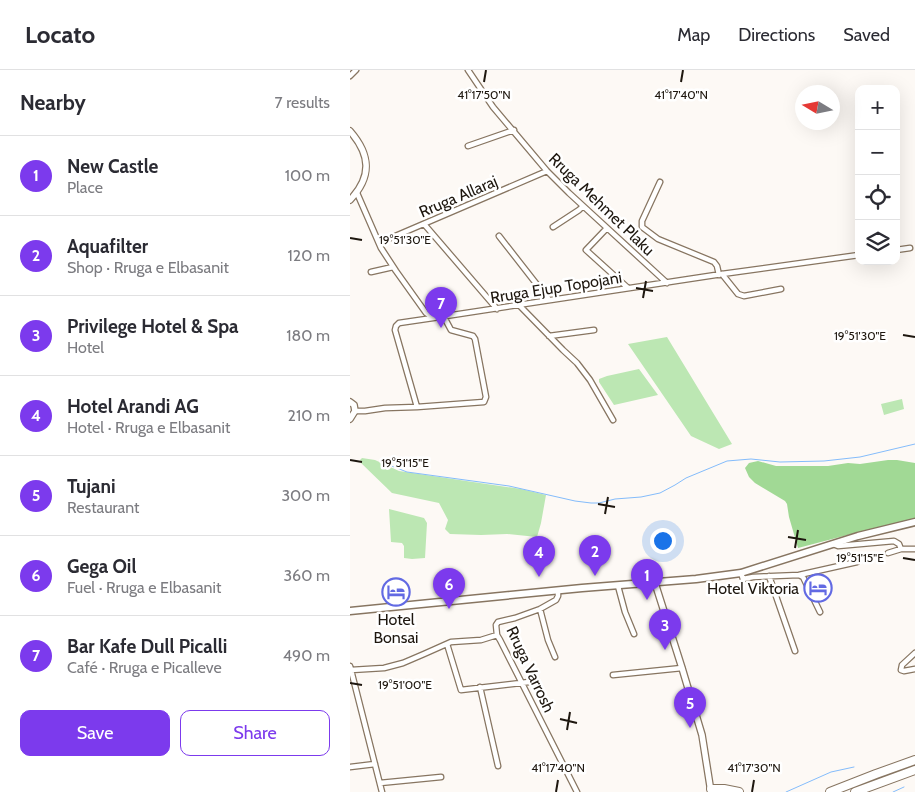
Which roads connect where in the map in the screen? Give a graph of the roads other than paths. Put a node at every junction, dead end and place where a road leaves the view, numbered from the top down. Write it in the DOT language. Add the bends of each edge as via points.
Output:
graph roads {
  1 [pos="356,70"];
  2 [pos="468,70"];
  3 [pos="350,76"];
  4 [pos="514,130"];
  5 [pos="350,131"];
  6 [pos="468,146"];
  7 [pos="548,171"];
  8 [pos="660,182"];
  9 [pos="357,193"];
  10 [pos="350,200"];
  11 [pos="583,206"];
  12 [pos="424,224"];
  13 [pos="553,227"];
  14 [pos="608,228"];
  15 [pos="499,236"];
  16 [pos="379,243"];
  17 [pos="910,248"];
  18 [pos="900,249"];
  19 [pos="855,256"];
  20 [pos="393,267"];
  21 [pos="371,272"];
  22 [pos="720,274"];
  23 [pos="667,283"];
  24 [pos="628,288"];
  25 [pos="781,289"];
  26 [pos="549,300"];
  27 [pos="519,305"];
  28 [pos="497,309"];
  29 [pos="444,317"];
  30 [pos="433,318"];
  31 [pos="594,330"];
  32 [pos="549,336"];
  33 [pos="350,402"];
  34 [pos="417,407"];
  35 [pos="355,411"];
  36 [pos="350,419"];
  37 [pos="613,420"];
  38 [pos="915,522"];
  39 [pos="833,544"];
  40 [pos="915,548"];
  41 [pos="901,549"];
  42 [pos="888,553"];
  43 [pos="857,562"];
  44 [pos="742,573"];
  45 [pos="799,575"];
  46 [pos="770,576"];
  47 [pos="656,583"];
  48 [pos="618,586"];
  49 [pos="558,591"];
  50 [pos="540,609"];
  51 [pos="350,611"];
  52 [pos="820,612"];
  53 [pos="634,634"];
  54 [pos="497,635"];
  55 [pos="447,644"];
  56 [pos="795,651"];
  57 [pos="915,653"];
  58 [pos="555,657"];
  59 [pos="351,668"];
  60 [pos="682,668"];
  61 [pos="915,669"];
  62 [pos="613,675"];
  63 [pos="522,682"];
  64 [pos="529,682"];
  65 [pos="480,687"];
  66 [pos="357,696"];
  67 [pos="350,698"];
  68 [pos="915,760"];
  69 [pos="375,764"];
  70 [pos="498,766"];
  71 [pos="350,767"];
  72 [pos="915,770"];
  73 [pos="441,776"];
  74 [pos="380,783"];
  75 [pos="713,791"];
  76 [pos="382,792"];
  77 [pos="577,792"];
  78 [pos="734,792"];
  79 [pos="740,792"];
  80 [pos="830,792"];
  81 [pos="855,792"];
  1 -- 3 [label="street"];
  2 -- 4 [label="street, Rruga Mehmet Plaku" via="493,107"];
  4 -- 6 [label="street"];
  4 -- 7 [label="street, Rruga Mehmet Plaku"];
  5 -- 9 [label="street" via="366,158 364,179"];
  7 -- 11 [label="street, Rruga Mehmet Plaku"];
  7 -- 12 [label="street, Rruga Allaraj"];
  8 -- 22 [label="street" via="642,227 658,239 714,262"];
  9 -- 10 [label="street"];
  9 -- 16 [label="street"];
  11 -- 13 [label="street"];
  11 -- 14 [label="street, Rruga Mehmet Plaku"];
  12 -- 16 [label="street, Rruga Allaraj"];
  12 -- 28 [label="street"];
  14 -- 23 [label="street, Rruga Mehmet Plaku"];
  14 -- 24 [label="street" via="586,250"];
  15 -- 26 [label="street"];
  16 -- 20 [label="street"];
  17 -- 18 [label="street"];
  19 -- 22 [label="street, Rruga Ejup Topojani"];
  20 -- 21 [label="street"];
  20 -- 30 [label="street"];
  22 -- 23 [label="street, Rruga Ejup Topojani"];
  22 -- 25 [label="street" via="741,296"];
  23 -- 24 [label="street, Rruga Ejup Topojani"];
  24 -- 26 [label="street, Rruga Ejup Topojani"];
  26 -- 27 [label="street, Rruga Ejup Topojani"];
  27 -- 28 [label="street, Rruga Ejup Topojani"];
  27 -- 32 [label="street"];
  28 -- 29 [label="street, Rruga Ejup Topojani"];
  29 -- 30 [label="street, Rruga Ejup Topojani"];
  29 -- 34 [label="street" via="451,330 475,339 485,400"];
  30 -- 34 [label="street, Rruga Ejup Topojani" via="399,323 395,330"];
  31 -- 32 [label="street"];
  32 -- 37 [label="street" via="586,374"];
  33 -- 35 [label="street"];
  34 -- 35 [label="street"];
  35 -- 36 [label="street"];
  38 -- 39 [label="main road"];
  39 -- 41 [label="street" via="894,541"];
  39 -- 44 [label="main road"];
  40 -- 41 [label="street"];
  41 -- 42 [label="street"];
  43 -- 45 [label="street"];
  44 -- 46 [label="street" via="743,579"];
  44 -- 47 [label="main road"];
  45 -- 46 [label="street"];
  45 -- 52 [label="street"];
  46 -- 56 [label="street"];
  47 -- 48 [label="main road"];
  47 -- 60 [label="street"];
  48 -- 49 [label="main road"];
  48 -- 53 [label="street"];
  49 -- 50 [label="street, Rruga Varrosh" via="556,600"];
  49 -- 51 [label="main road"];
  50 -- 54 [label="street, Rruga Varrosh" via="497,622"];
  50 -- 58 [label="street"];
  54 -- 55 [label="street"];
  54 -- 63 [label="street, Rruga Varrosh"];
  55 -- 59 [label="street" via="384,668"];
  55 -- 65 [label="street" via="461,690"];
  57 -- 61 [label="street" via="901,670"];
  59 -- 66 [label="street"];
  60 -- 62 [label="street"];
  60 -- 75 [label="street" via="702,735"];
  63 -- 64 [label="street"];
  63 -- 65 [label="street"];
  63 -- 77 [label="street, Rruga Varrosh"];
  65 -- 70 [label="street"];
  66 -- 67 [label="street"];
  66 -- 69 [label="street"];
  68 -- 80 [label="highway"];
  69 -- 71 [label="street"];
  69 -- 74 [label="street"];
  72 -- 81 [label="highway"];
  73 -- 74 [label="street"];
  74 -- 76 [label="street"];
  75 -- 78 [label="highway"];
  75 -- 79 [label="highway" via="724,788"];
}
